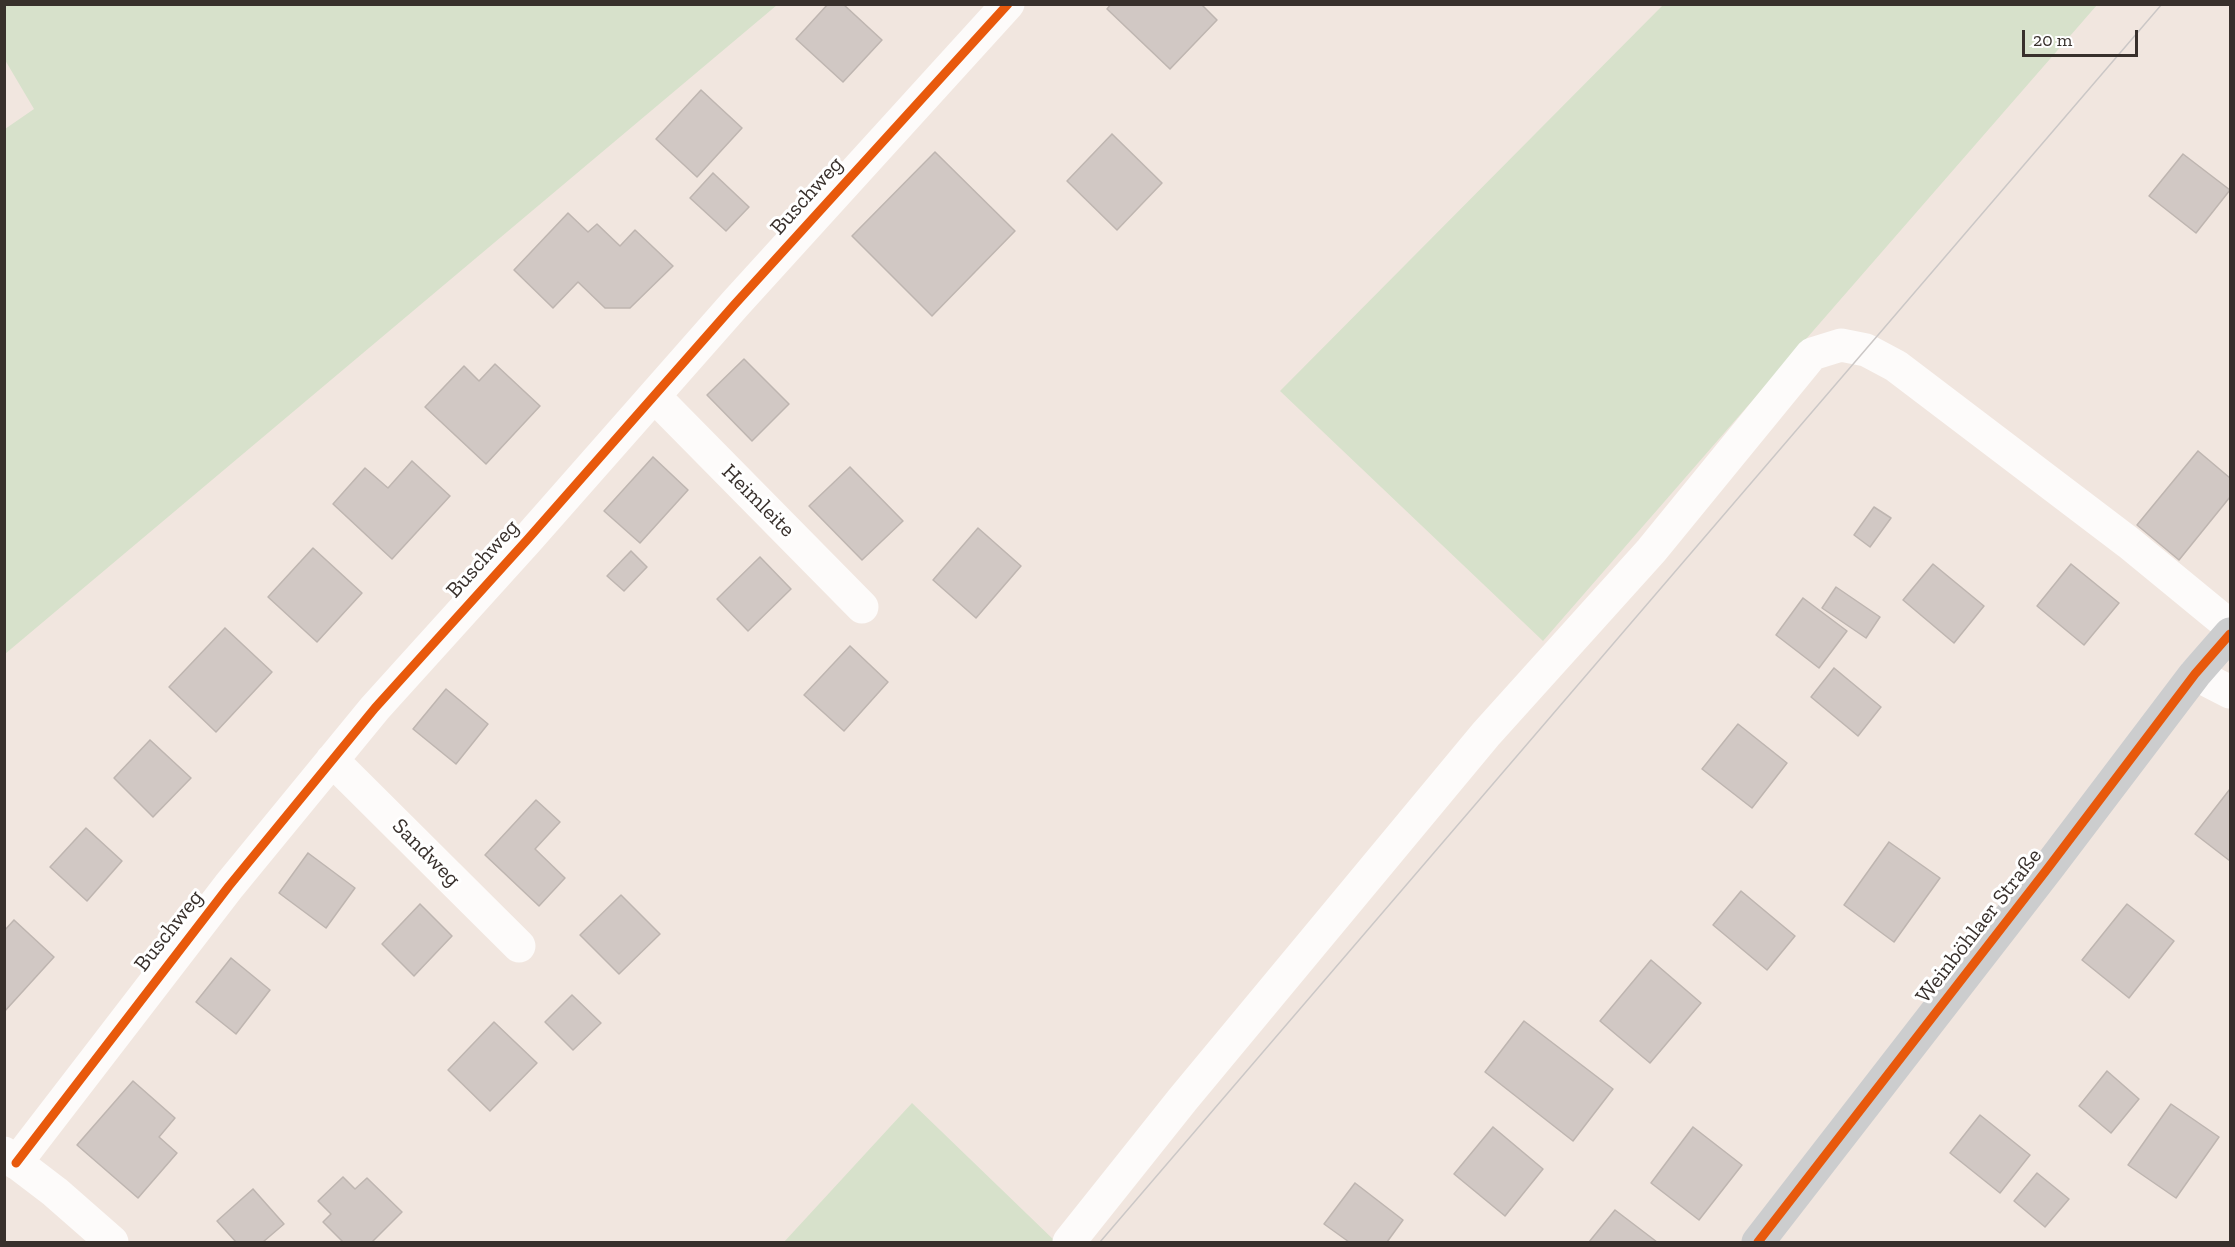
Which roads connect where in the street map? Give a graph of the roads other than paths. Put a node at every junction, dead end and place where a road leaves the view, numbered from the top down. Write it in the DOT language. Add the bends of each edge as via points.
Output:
graph roads {
  1 [pos="1008,4"];
  2 [pos="654,396"];
  3 [pos="862,607"];
  4 [pos="2230,626"];
  5 [pos="2230,634"];
  6 [pos="2195,674"];
  7 [pos="2230,692"];
  8 [pos="332,760"];
  9 [pos="519,946"];
  10 [pos="10,1158"];
  11 [pos="112,1242"];
  12 [pos="1070,1242"];
  13 [pos="1758,1242"];
  1 -- 2 [label="street, Buschweg"];
  2 -- 3 [label="street, Heimleite"];
  2 -- 8 [label="street, Buschweg"];
  4 -- 12 [label="street" via="2129,543 1896,366 1866,350 1841,345 1812,354 1651,551 1486,734 1183,1099"];
  5 -- 6 [label="main road, Weinböhlaer Straße"];
  6 -- 7 [label="street"];
  6 -- 13 [label="main road, Weinböhlaer Straße"];
  8 -- 9 [label="street, Sandweg"];
  8 -- 10 [label="street, Buschweg"];
  10 -- 11 [label="street"];
}
